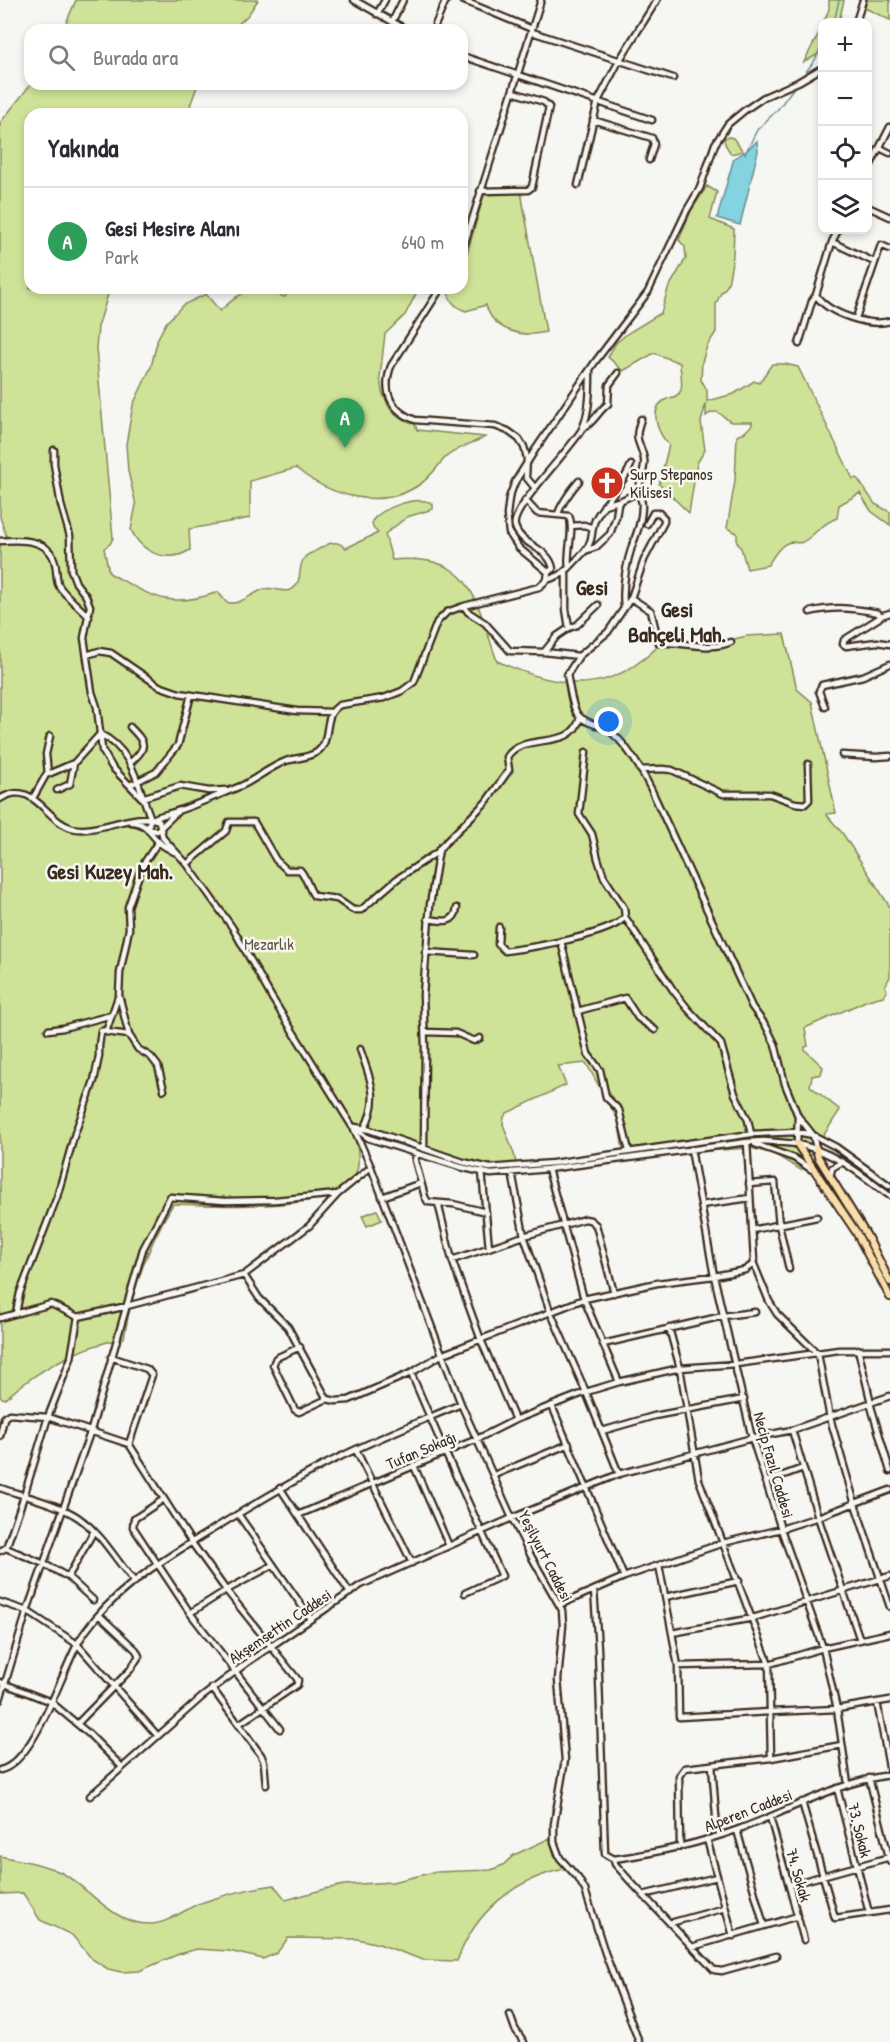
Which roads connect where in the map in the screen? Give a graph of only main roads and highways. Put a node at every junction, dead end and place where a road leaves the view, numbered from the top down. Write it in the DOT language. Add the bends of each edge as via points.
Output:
graph roads {
  1 [pos="796,1144"];
  2 [pos="816,1148"];
  3 [pos="890,1282"];
  4 [pos="890,1297"];
  1 -- 4 [label="main road" via="856,1232"];
  2 -- 3 [label="main road"];
}
